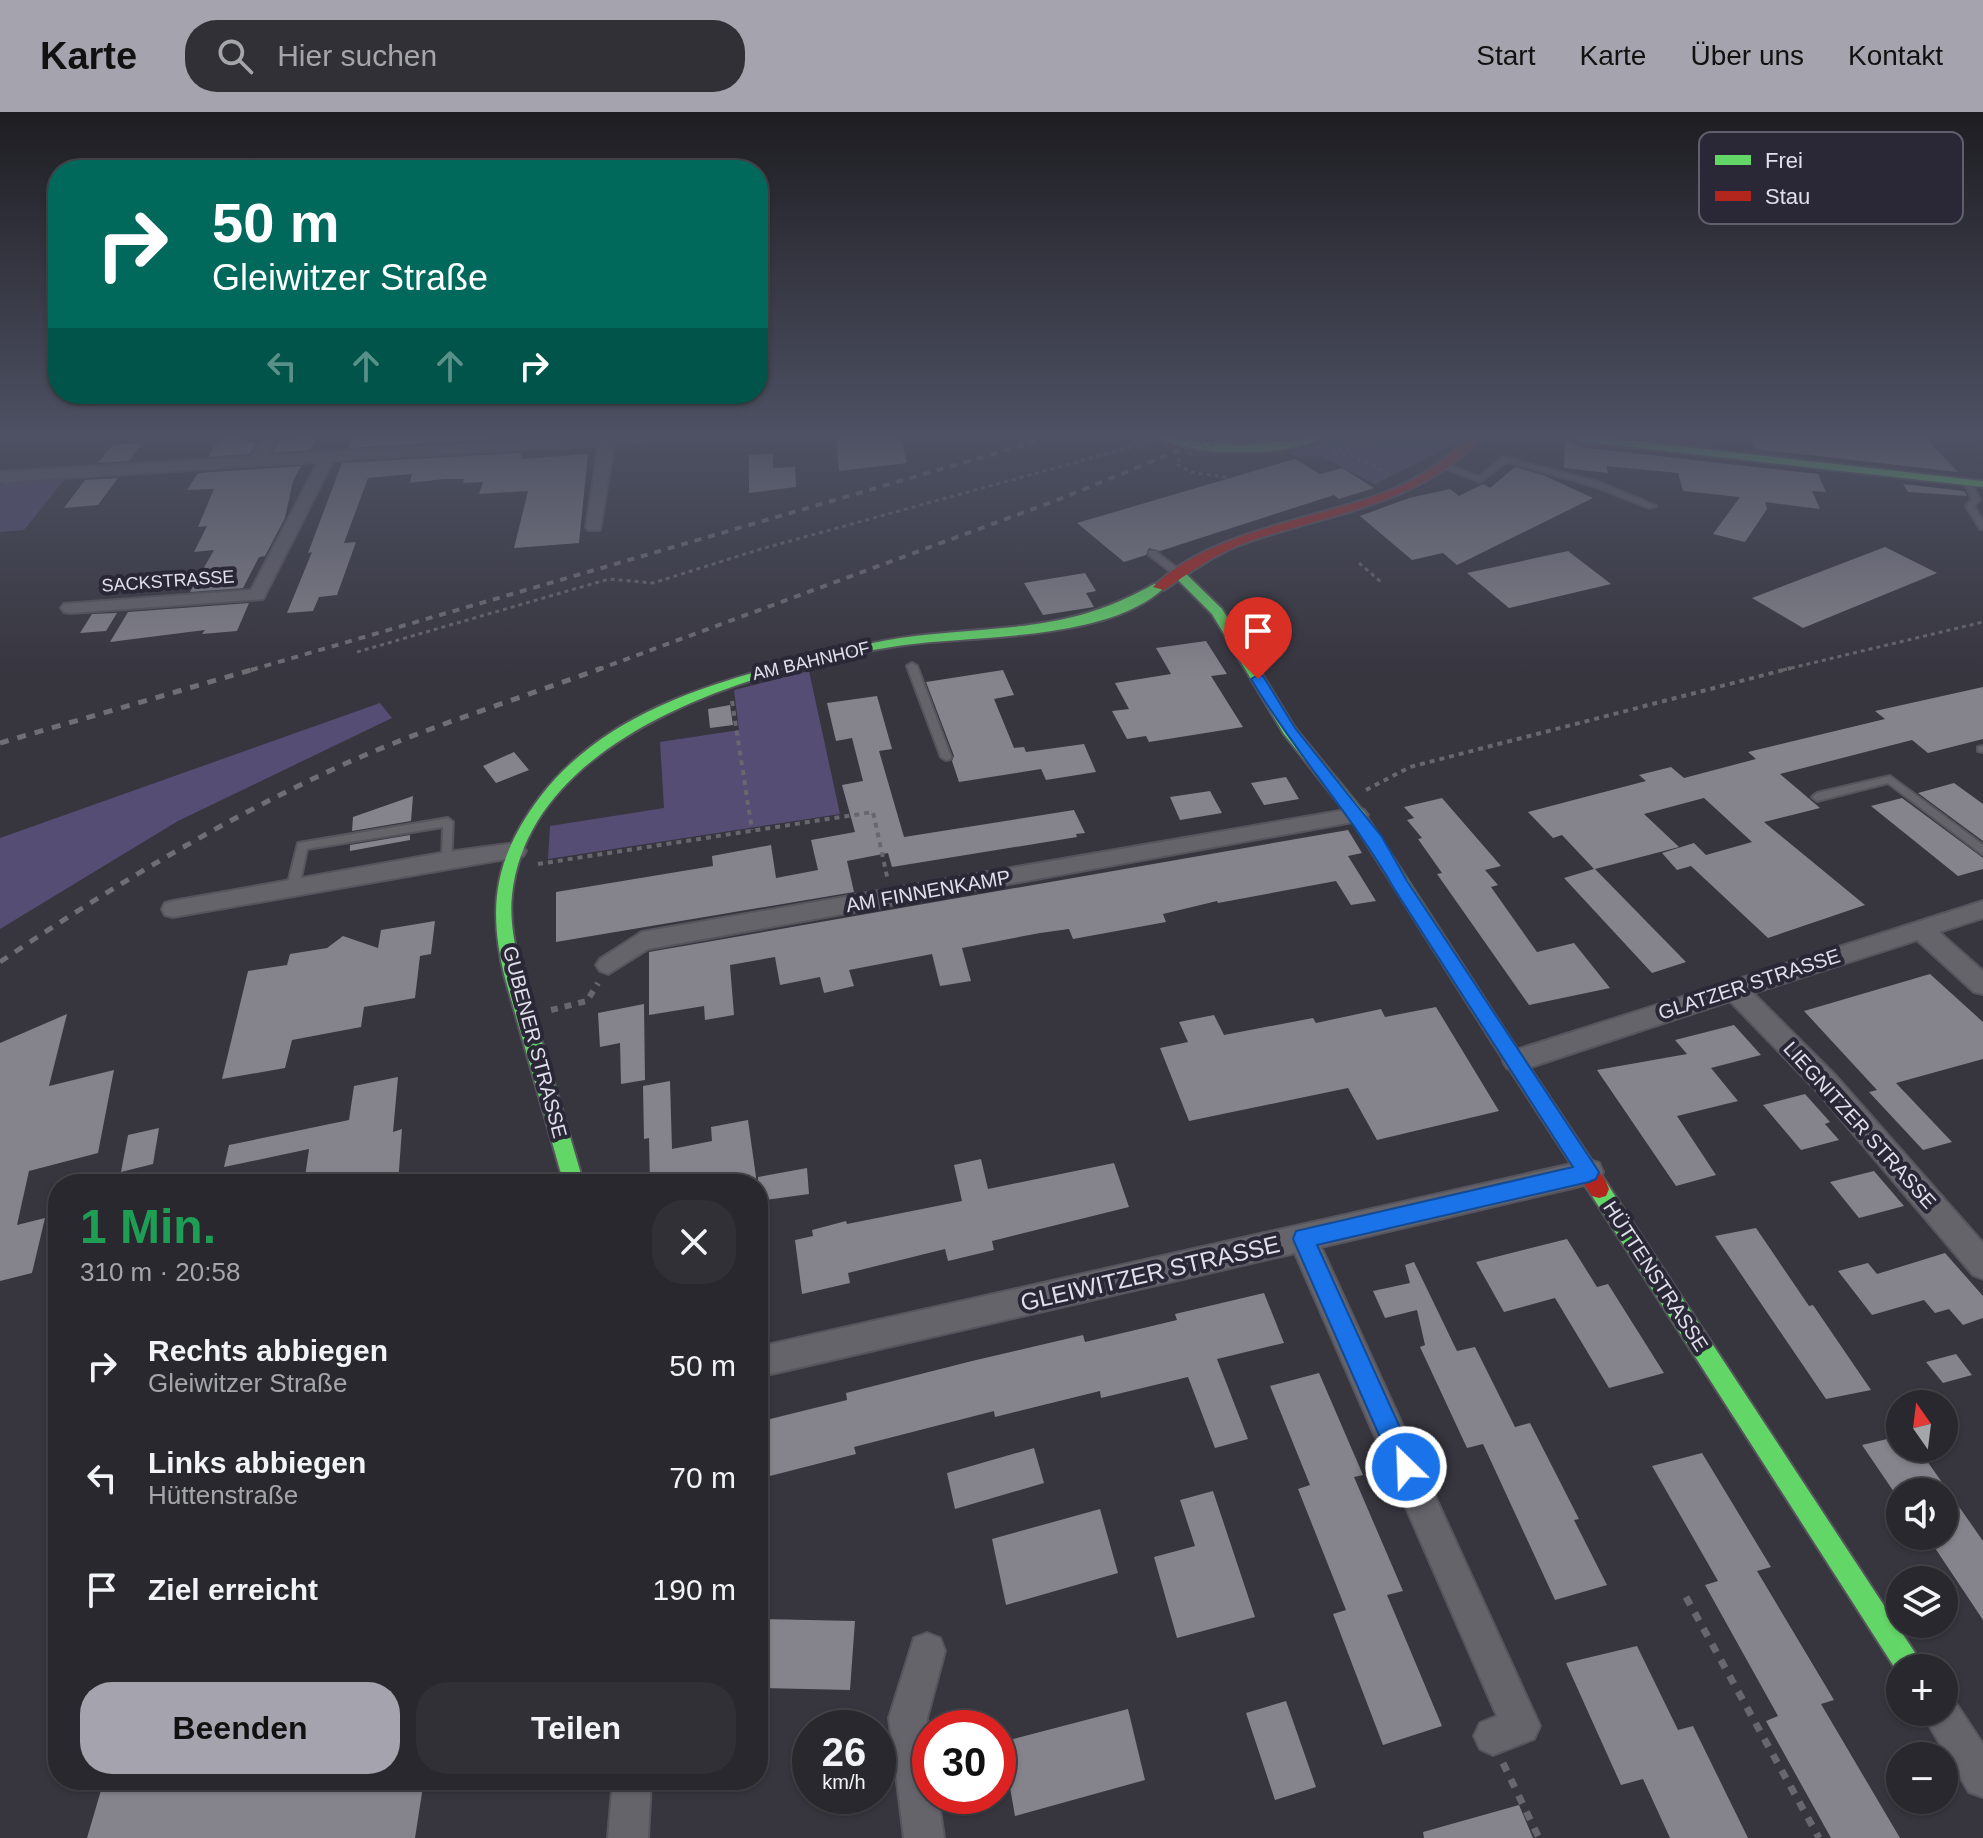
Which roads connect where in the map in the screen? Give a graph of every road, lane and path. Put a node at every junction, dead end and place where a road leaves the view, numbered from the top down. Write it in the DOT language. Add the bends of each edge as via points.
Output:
graph roads {
  1 [pos="296,519"];
  2 [pos="596,519"];
  3 [pos="872,519"];
  4 [pos="1309,519"];
  5 [pos="594,527"];
  6 [pos="1152,553"];
  7 [pos="1359,563"];
  8 [pos="1179,574"];
  9 [pos="1381,582"];
  10 [pos="70,608"];
  11 [pos="1983,622"];
  12 [pos="357,652"];
  13 [pos="912,666"];
  14 [pos="729,681"];
  15 [pos="946,757"];
  16 [pos="1342,797"];
  17 [pos="1817,797"];
  18 [pos="1357,815"];
  19 [pos="752,830"];
  20 [pos="1983,851"];
  21 [pos="447,860"];
  22 [pos="512,860"];
  23 [pos="293,887"];
  24 [pos="892,897"];
  25 [pos="173,909"];
  26 [pos="1983,909"];
  27 [pos="1920,929"];
  28 [pos="608,965"];
  29 [pos="1983,985"];
  30 [pos="1733,989"];
  31 [pos="527,1019"];
  32 [pos="1516,1061"];
  33 [pos="1589,1172"];
  34 [pos="571,1174"];
  35 [pos="1303,1239"];
  36 [pos="1983,1265"];
  37 [pos="768,1360"];
  38 [pos="1686,1597"];
  39 [pos="927,1651"];
  40 [pos="1902,1654"];
  41 [pos="1949,1726"];
  42 [pos="1493,1736"];
  43 [pos="1983,1778"];
  44 [pos="631,1790"];
  45 [pos="628,1838"];
  46 [pos="924,1838"];
  47 [pos="1539,1838"];
  48 [pos="1819,1838"];
  1 -- 10 [label="street, SACKSTRASSE" via="257,595"];
  2 -- 5 [label="street"];
  3 -- 12 [label="path" via="653,583 609,579"];
  4 -- 8 [label="street, AM BAHNHOF" via="1239,541"];
  6 -- 8 [label="lane"];
  7 -- 9 [label="path"];
  8 -- 14 [label="street, AM BAHNHOF" via="1121,611 1090,621 1028,632 903,641"];
  8 -- 16 [label="street, HÜTTENSTRASSE" via="1217,612 1289,731"];
  11 -- 16 [label="path" via="1410,767"];
  13 -- 15 [label="lane"];
  14 -- 19 [label="path"];
  14 -- 22 [label="street, AM BAHNHOF" via="652,711 593,749 549,795"];
  16 -- 18 [label="street, HÜTTENSTRASSE"];
  17 -- 20 [label="lane" via="1890,779"];
  18 -- 24 [label="street, AM FINNENKAMP"];
  18 -- 32 [label="street, HÜTTENSTRASSE"];
  19 -- 22 [label="path"];
  19 -- 24 [label="path" via="873,812"];
  21 -- 22 [label="street"];
  21 -- 23 [label="street"];
  21 -- 23 [label="lane" via="448,822 302,846"];
  22 -- 31 [label="street, GUBENER STRASSE" via="503,907 509,961"];
  23 -- 25 [label="street"];
  24 -- 28 [label="street, AM FINNENKAMP" via="642,941"];
  26 -- 27 [label="street, GLATZER STRASSE"];
  27 -- 29 [label="street"];
  27 -- 30 [label="street, GLATZER STRASSE"];
  28 -- 31 [label="path" via="587,1001"];
  30 -- 32 [label="street, GLATZER STRASSE"];
  30 -- 36 [label="street, LIEGNITZER STRASSE" via="1827,1084"];
  31 -- 34 [label="street, GUBENER STRASSE"];
  32 -- 33 [label="street, HÜTTENSTRASSE"];
  33 -- 35 [label="street, GLEIWITZER STRASSE"];
  33 -- 40 [label="street, HÜTTENSTRASSE"];
  35 -- 37 [label="street, GLEIWITZER STRASSE"];
  35 -- 42 [label="street" via="1521,1726"];
  38 -- 48 [label="path"];
  39 -- 46 [label="street" via="908,1718"];
  41 -- 43 [label="street"];
  42 -- 47 [label="path"];
  44 -- 45 [label="street"];
}
